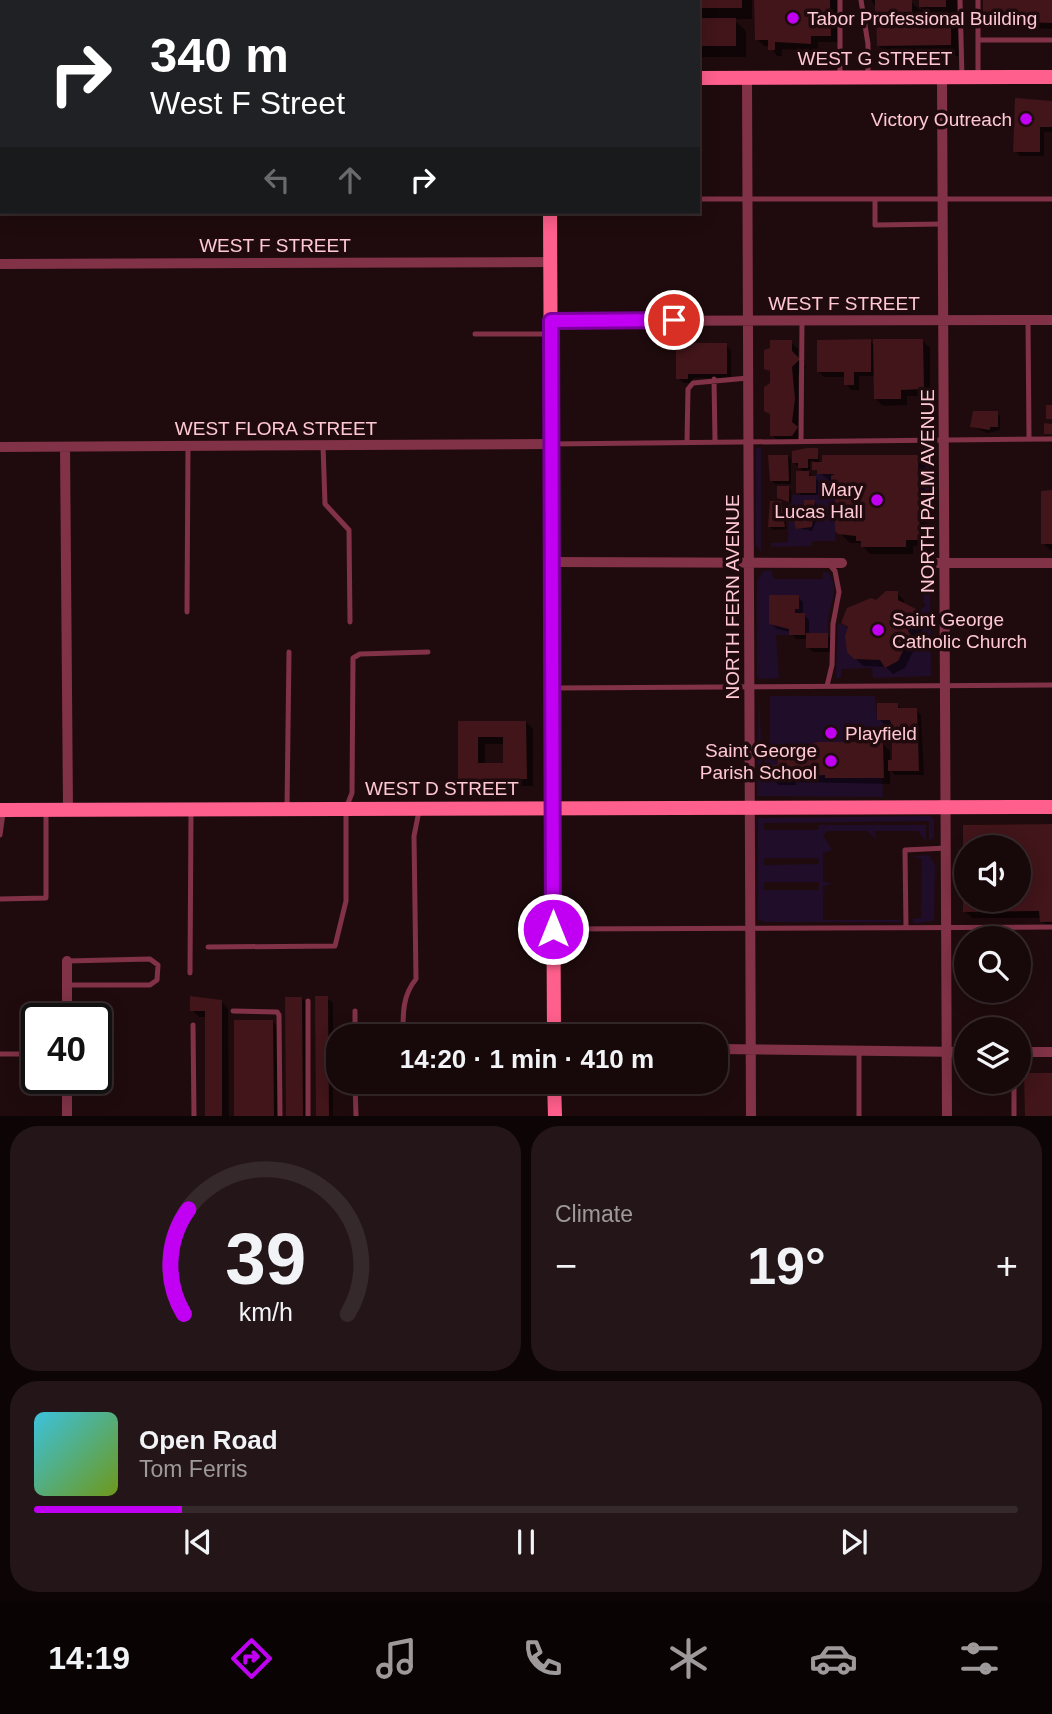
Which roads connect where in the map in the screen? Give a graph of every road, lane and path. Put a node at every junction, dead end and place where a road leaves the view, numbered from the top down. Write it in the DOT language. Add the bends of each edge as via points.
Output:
graph roads {
  1 [pos="840,0"];
  2 [pos="861,0"];
  3 [pos="960,0"];
  4 [pos="978,0"];
  5 [pos="978,40"];
  6 [pos="1052,40"];
  7 [pos="868,77"];
  8 [pos="942,77"];
  9 [pos="962,77"];
  10 [pos="978,77"];
  11 [pos="1052,77"];
  12 [pos="700,78"];
  13 [pos="747,78"];
  14 [pos="840,78"];
  15 [pos="700,199"];
  16 [pos="875,199"];
  17 [pos="943,199"];
  18 [pos="1052,199"];
  19 [pos="748,200"];
  20 [pos="550,214"];
  21 [pos="943,224"];
  22 [pos="551,262"];
  23 [pos="0,264"];
  24 [pos="748,320"];
  25 [pos="802,320"];
  26 [pos="1028,320"];
  27 [pos="1052,320"];
  28 [pos="944,321"];
  29 [pos="551,327"];
  30 [pos="475,334"];
  31 [pos="748,378"];
  32 [pos="714,379"];
  33 [pos="944,439"];
  34 [pos="1029,439"];
  35 [pos="1052,439"];
  36 [pos="749,440"];
  37 [pos="801,440"];
  38 [pos="687,441"];
  39 [pos="715,441"];
  40 [pos="551,444"];
  41 [pos="323,445"];
  42 [pos="188,446"];
  43 [pos="0,447"];
  44 [pos="65,447"];
  45 [pos="551,562"];
  46 [pos="749,562"];
  47 [pos="828,563"];
  48 [pos="842,563"];
  49 [pos="939,563"];
  50 [pos="1052,563"];
  51 [pos="187,612"];
  52 [pos="350,622"];
  53 [pos="289,652"];
  54 [pos="428,652"];
  55 [pos="1052,685"];
  56 [pos="750,686"];
  57 [pos="827,686"];
  58 [pos="946,686"];
  59 [pos="552,688"];
  60 [pos="553,807"];
  61 [pos="750,807"];
  62 [pos="947,807"];
  63 [pos="1052,807"];
  64 [pos="191,808"];
  65 [pos="287,808"];
  66 [pos="346,808"];
  67 [pos="419,808"];
  68 [pos="46,809"];
  69 [pos="68,809"];
  70 [pos="1,810"];
  71 [pos="0,835"];
  72 [pos="947,848"];
  73 [pos="0,899"];
  74 [pos="1052,927"];
  75 [pos="906,928"];
  76 [pos="947,928"];
  77 [pos="553,929"];
  78 [pos="751,929"];
  79 [pos="208,947"];
  80 [pos="66,961"];
  81 [pos="190,974"];
  82 [pos="67,985"];
  83 [pos="308,1001"];
  84 [pos="67,1003"];
  85 [pos="233,1011"];
  86 [pos="355,1011"];
  87 [pos="355,1024"];
  88 [pos="403,1024"];
  89 [pos="554,1024"];
  90 [pos="193,1025"];
  91 [pos="728,1049"];
  92 [pos="751,1049"];
  93 [pos="859,1051"];
  94 [pos="947,1052"];
  95 [pos="954,1052"];
  96 [pos="1031,1052"];
  97 [pos="1052,1052"];
  98 [pos="0,1054"];
  99 [pos="21,1054"];
  100 [pos="67,1094"];
  101 [pos="355,1094"];
  102 [pos="554,1094"];
  103 [pos="1014,1094"];
  104 [pos="67,1115"];
  105 [pos="194,1115"];
  106 [pos="280,1115"];
  107 [pos="309,1115"];
  108 [pos="356,1115"];
  109 [pos="555,1115"];
  110 [pos="751,1115"];
  111 [pos="859,1115"];
  112 [pos="947,1115"];
  113 [pos="1014,1115"];
  1 -- 14 [label="lane"];
  2 -- 7 [label="lane"];
  3 -- 9 [label="lane"];
  4 -- 5 [label="lane"];
  5 -- 6 [label="lane"];
  5 -- 10 [label="lane"];
  7 -- 8 [label="street, WEST G STREET"];
  7 -- 14 [label="street, WEST G STREET"];
  8 -- 9 [label="street, WEST G STREET"];
  8 -- 17 [label="street, NORTH PALM AVENUE"];
  9 -- 10 [label="street, WEST G STREET"];
  10 -- 11 [label="street, WEST G STREET"];
  12 -- 13 [label="street, WEST G STREET"];
  13 -- 14 [label="street, WEST G STREET"];
  13 -- 19 [label="street, NORTH FERN AVENUE"];
  15 -- 19 [label="lane"];
  16 -- 17 [label="lane"];
  16 -- 19 [label="lane"];
  16 -- 21 [label="lane" via="875,225"];
  17 -- 18 [label="lane"];
  17 -- 21 [label="street, NORTH PALM AVENUE"];
  19 -- 24 [label="street, NORTH FERN AVENUE"];
  20 -- 22 [label="street"];
  21 -- 28 [label="street, NORTH PALM AVENUE"];
  22 -- 23 [label="street, WEST F STREET"];
  22 -- 29 [label="street"];
  24 -- 25 [label="street, WEST F STREET"];
  24 -- 29 [label="street, WEST F STREET"];
  24 -- 31 [label="street, NORTH FERN AVENUE"];
  25 -- 28 [label="street, WEST F STREET"];
  25 -- 37 [label="lane"];
  26 -- 27 [label="street, WEST F STREET"];
  26 -- 28 [label="street, WEST F STREET"];
  26 -- 34 [label="lane"];
  28 -- 33 [label="street, NORTH PALM AVENUE"];
  29 -- 30 [label="lane"];
  29 -- 40 [label="street"];
  31 -- 32 [label="lane"];
  31 -- 36 [label="street, NORTH FERN AVENUE"];
  32 -- 38 [label="lane" via="693,383 688,389"];
  32 -- 39 [label="lane"];
  33 -- 34 [label="lane"];
  33 -- 37 [label="lane"];
  33 -- 49 [label="street, NORTH PALM AVENUE"];
  34 -- 35 [label="lane"];
  36 -- 37 [label="lane"];
  36 -- 39 [label="lane"];
  36 -- 46 [label="street, NORTH FERN AVENUE"];
  38 -- 39 [label="lane"];
  38 -- 40 [label="lane"];
  40 -- 41 [label="street, WEST FLORA STREET"];
  40 -- 45 [label="street"];
  41 -- 42 [label="street, WEST FLORA STREET"];
  41 -- 52 [label="lane" via="325,504 349,530"];
  42 -- 44 [label="street, WEST FLORA STREET"];
  42 -- 51 [label="lane"];
  43 -- 44 [label="street, WEST FLORA STREET"];
  44 -- 69 [label="street"];
  45 -- 46 [label="street"];
  45 -- 59 [label="street"];
  46 -- 47 [label="street"];
  46 -- 56 [label="street, NORTH FERN AVENUE"];
  47 -- 48 [label="street"];
  47 -- 57 [label="lane" via="835,571 839,592"];
  49 -- 50 [label="street"];
  49 -- 58 [label="street, NORTH PALM AVENUE"];
  53 -- 65 [label="lane"];
  54 -- 66 [label="lane" via="353,658 352,793"];
  55 -- 58 [label="lane"];
  56 -- 57 [label="lane"];
  56 -- 59 [label="lane"];
  56 -- 61 [label="street, NORTH FERN AVENUE"];
  57 -- 58 [label="lane"];
  58 -- 62 [label="street, NORTH PALM AVENUE"];
  59 -- 60 [label="street"];
  60 -- 61 [label="street, WEST D STREET"];
  60 -- 67 [label="street, WEST D STREET"];
  60 -- 77 [label="street"];
  61 -- 62 [label="street, WEST D STREET"];
  61 -- 78 [label="street, NORTH FERN AVENUE"];
  62 -- 63 [label="street, WEST D STREET"];
  62 -- 72 [label="street, NORTH PALM AVENUE"];
  64 -- 65 [label="street, WEST D STREET"];
  64 -- 69 [label="street, WEST D STREET"];
  64 -- 81 [label="lane"];
  65 -- 66 [label="street, WEST D STREET"];
  66 -- 67 [label="street, WEST D STREET"];
  66 -- 79 [label="lane" via="346,901 335,946"];
  67 -- 88 [label="lane" via="414,836 416,979 408,989"];
  68 -- 69 [label="street, WEST D STREET"];
  68 -- 70 [label="street, WEST D STREET"];
  68 -- 73 [label="lane" via="46,898"];
  70 -- 71 [label="lane"];
  72 -- 75 [label="lane" via="905,850"];
  72 -- 76 [label="street, NORTH PALM AVENUE"];
  74 -- 76 [label="lane"];
  75 -- 76 [label="lane"];
  75 -- 78 [label="lane"];
  76 -- 94 [label="street, NORTH PALM AVENUE"];
  77 -- 78 [label="lane"];
  77 -- 89 [label="street"];
  78 -- 92 [label="street, NORTH FERN AVENUE"];
  80 -- 82 [label="street"];
  80 -- 82 [label="lane" via="150,959 158,965 157,980 150,985"];
  82 -- 84 [label="street"];
  83 -- 107 [label="lane"];
  85 -- 106 [label="lane" via="279,1015"];
  86 -- 87 [label="lane"];
  90 -- 105 [label="lane"];
  91 -- 92 [label="street"];
  92 -- 93 [label="street"];
  92 -- 110 [label="street, NORTH FERN AVENUE"];
  93 -- 94 [label="street"];
  93 -- 111 [label="lane"];
  94 -- 95 [label="street"];
  94 -- 112 [label="street, NORTH PALM AVENUE"];
  96 -- 97 [label="street"];
  98 -- 99 [label="lane"];
  100 -- 104 [label="street"];
  101 -- 108 [label="lane"];
  102 -- 109 [label="street"];
  103 -- 113 [label="lane"];
}
